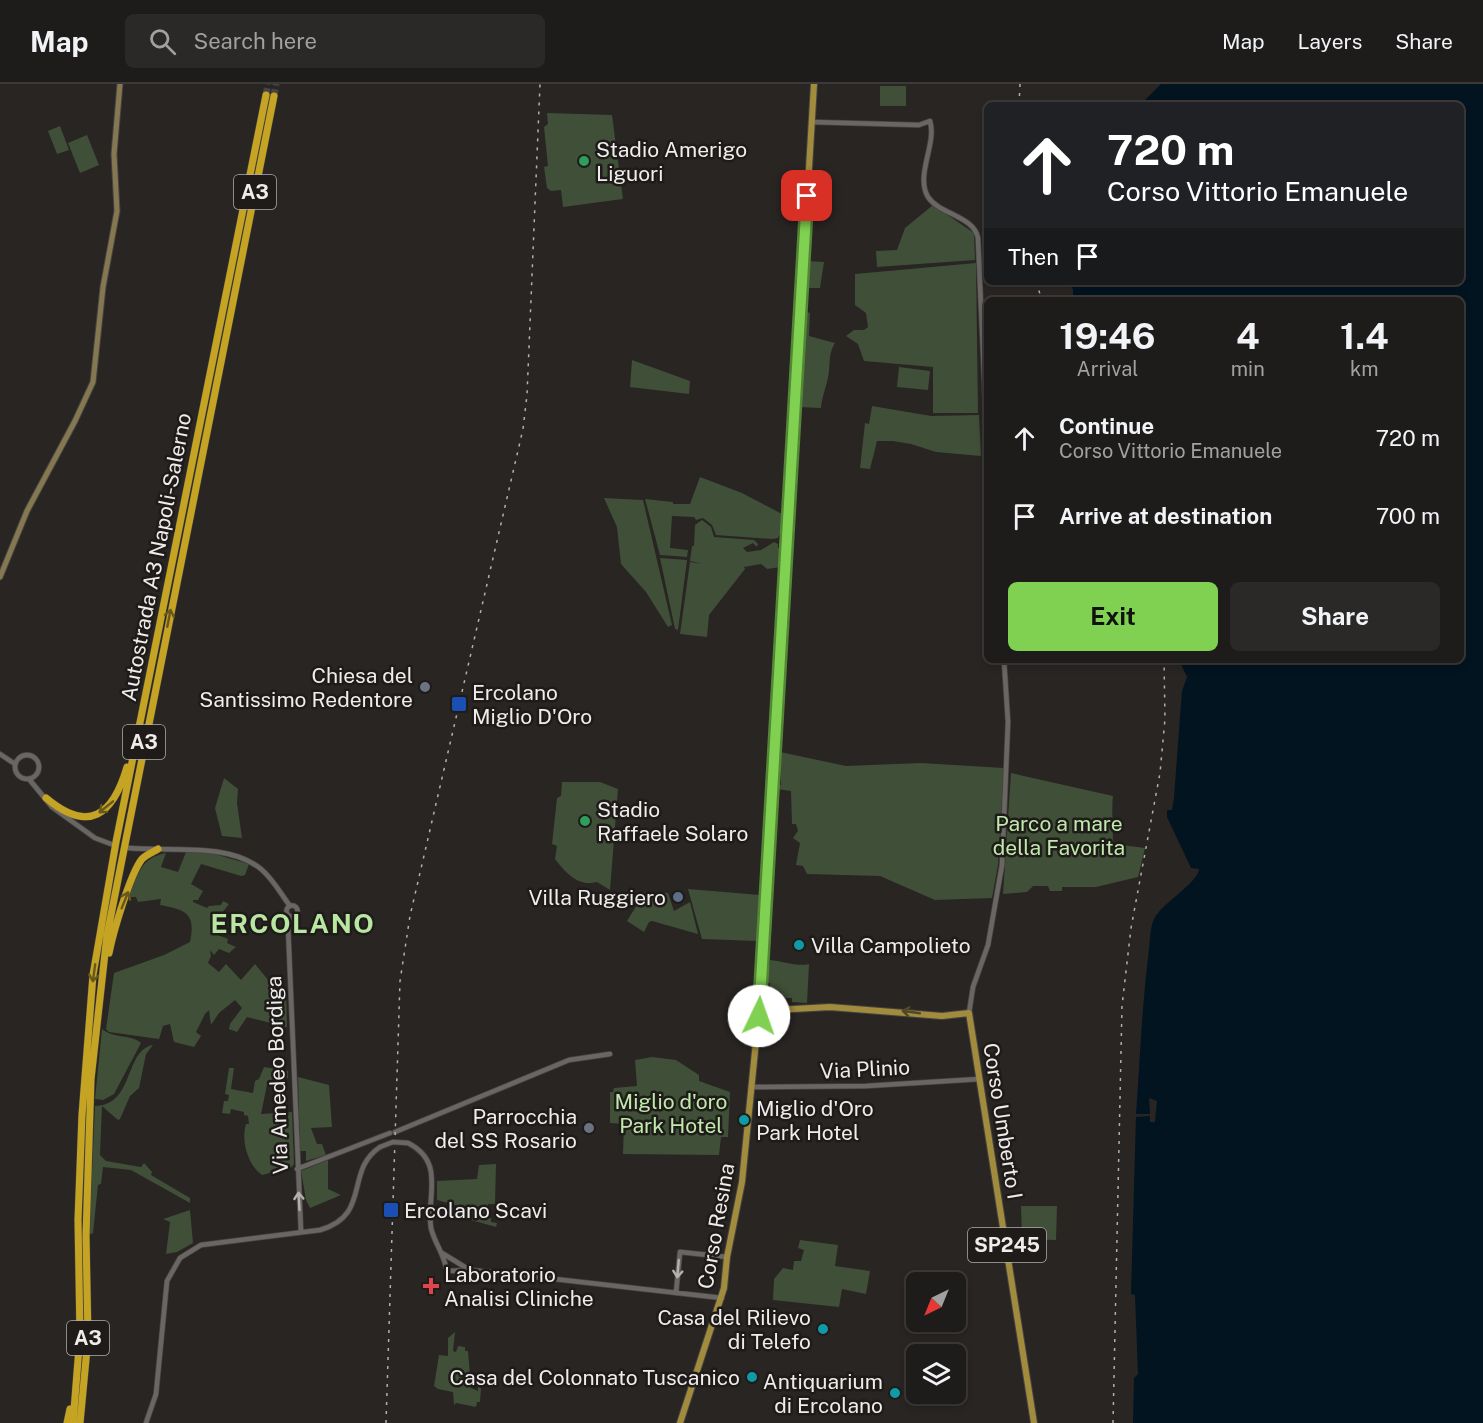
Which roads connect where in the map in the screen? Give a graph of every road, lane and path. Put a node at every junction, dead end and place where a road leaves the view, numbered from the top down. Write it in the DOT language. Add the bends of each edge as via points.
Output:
graph roads {
  1 [pos="120,84"];
  2 [pos="813,84"];
  3 [pos="811,122"];
  4 [pos="984,381"];
  5 [pos="0,577"];
  6 [pos="1004,663"];
  7 [pos="141,715"];
  8 [pos="0,754"];
  9 [pos="9,759"];
  10 [pos="18,759"];
  11 [pos="15,764"];
  12 [pos="36,774"];
  13 [pos="29,779"];
  14 [pos="41,791"];
  15 [pos="46,798"];
  16 [pos="111,844"];
  17 [pos="129,848"];
  18 [pos="158,849"];
  19 [pos="290,906"];
  20 [pos="290,916"];
  21 [pos="759,1011"];
  22 [pos="969,1013"];
  23 [pos="96,1017"];
  24 [pos="610,1054"];
  25 [pos="980,1078"];
  26 [pos="752,1087"];
  27 [pos="297,1169"];
  28 [pos="301,1232"];
  29 [pos="82,1238"];
  30 [pos="441,1251"];
  31 [pos="82,1253"];
  32 [pos="727,1257"];
  33 [pos="452,1260"];
  34 [pos="457,1264"];
  35 [pos="446,1265"];
  36 [pos="455,1270"];
  37 [pos="469,1270"];
  38 [pos="676,1293"];
  39 [pos="722,1298"];
  40 [pos="78,1378"];
  41 [pos="67,1423"];
  42 [pos="73,1423"];
  43 [pos="80,1423"];
  44 [pos="146,1423"];
  45 [pos="680,1423"];
  46 [pos="1034,1423"];
  1 -- 5 [label="main road" via="114,154 117,211 103,287 93,382 27,511"];
  2 -- 3 [label="main road, Corso Resina"];
  3 -- 4 [label="street" via="919,125 930,121 927,195 977,233"];
  3 -- 21 [label="main road, Corso Resina"];
  6 -- 22 [label="street, SP245" via="1008,722 1002,865 988,945 973,987"];
  7 -- 15 [label="highway, one-way" via="120,788 107,808 80,817 61,811"];
  23 -- 7 [label="highway, Autostrada A3 Napoli-Salerno / A3, one-way" via="111,913 269,124 270,95 233,256"];
  7 -- 29 [label="highway, Autostrada A3 Napoli-Salerno / A3, one-way" via="93,975 83,1086"];
  8 -- 9 [label="street"];
  9 -- 10 [label="street"];
  9 -- 11 [label="street"];
  10 -- 11 [label="street"];
  10 -- 12 [label="street" via="26,755 34,758 38,765"];
  11 -- 13 [label="street" via="20,777"];
  12 -- 13 [label="street"];
  12 -- 14 [label="street"];
  13 -- 14 [label="street"];
  14 -- 15 [label="street"];
  15 -- 16 [label="street" via="72,823"];
  17 -- 18 [label="street"];
  18 -- 19 [label="street" via="196,849 251,862 264,872"];
  23 -- 18 [label="highway, one-way" via="120,913 138,867"];
  19 -- 20 [label="street"];
  19 -- 20 [label="street" via="298,911"];
  20 -- 27 [label="street, Via Amedeo Bordiga"];
  22 -- 21 [label="main road, one-way" via="942,1016 830,1007"];
  21 -- 26 [label="main road, Corso Resina"];
  22 -- 25 [label="main road, Corso Umberto I / SP245"];
  23 -- 29 [label="highway, Autostrada A3 Napoli-Salerno / A3"];
  24 -- 27 [label="street" via="569,1060"];
  25 -- 26 [label="street, Via Plinio" via="866,1086"];
  25 -- 46 [label="main road, Corso Umberto I / SP245"];
  26 -- 32 [label="main road, Corso Resina" via="740,1198"];
  28 -- 27 [label="street, Via Amedeo Bordiga, one-way"];
  28 -- 30 [label="street, bridge" via="329,1228 344,1218 353,1205 364,1165 380,1147 393,1142 408,1143 421,1152 431,1168 431,1228"];
  28 -- 44 [label="street" via="201,1245 180,1258 167,1281 156,1394"];
  29 -- 31 [label="highway, Autostrada A3 Napoli-Salerno / A3"];
  30 -- 33 [label="street"];
  30 -- 35 [label="street"];
  31 -- 40 [label="highway, Autostrada A3 Napoli-Salerno / A3"];
  31 -- 43 [label="highway, Autostrada A3 Napoli-Salerno / A3" via="88,1338"];
  32 -- 38 [label="street, one-way" via="680,1252"];
  32 -- 39 [label="main road, Corso Resina"];
  33 -- 34 [label="street"];
  33 -- 35 [label="street"];
  34 -- 36 [label="street"];
  34 -- 37 [label="street"];
  35 -- 36 [label="street"];
  36 -- 37 [label="street"];
  37 -- 38 [label="street"];
  38 -- 39 [label="street"];
  39 -- 45 [label="main road, Corso Resina"];
  40 -- 41 [label="highway"];
  40 -- 42 [label="highway, Autostrada A3 Napoli-Salerno / A3"];
}
